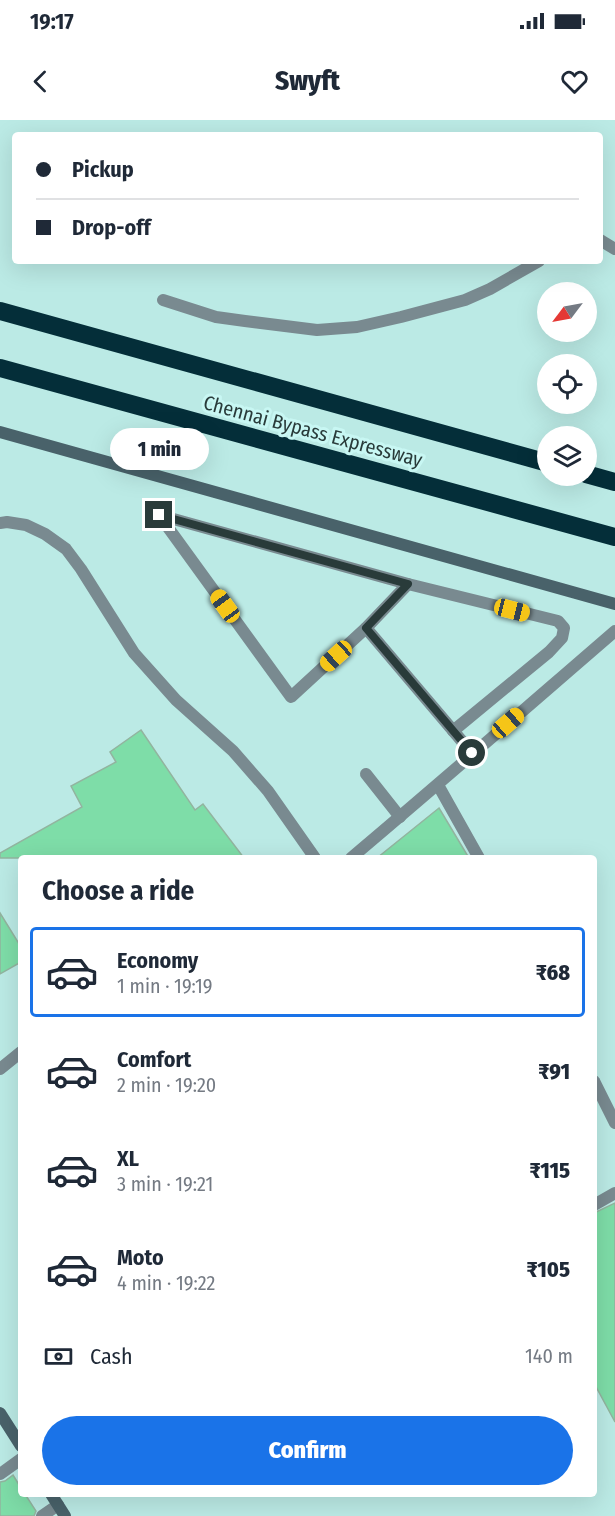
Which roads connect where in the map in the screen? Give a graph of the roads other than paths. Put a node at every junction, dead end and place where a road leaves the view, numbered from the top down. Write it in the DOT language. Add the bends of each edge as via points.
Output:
graph roads {
  1 [pos="534,264"];
  2 [pos="163,300"];
  3 [pos="0,312"];
  4 [pos="0,368"];
  5 [pos="0,432"];
  6 [pos="537,460"];
  7 [pos="597,477"];
  8 [pos="615,482"];
  9 [pos="0,523"];
  10 [pos="615,537"];
  11 [pos="408,584"];
  12 [pos="615,604"];
  13 [pos="366,628"];
  14 [pos="615,631"];
  15 [pos="453,731"];
  16 [pos="472,753"];
  17 [pos="366,774"];
  18 [pos="438,784"];
  19 [pos="400,816"];
  20 [pos="313,855"];
  21 [pos="354,855"];
  22 [pos="477,855"];
  23 [pos="18,1054"];
  24 [pos="0,1069"];
  25 [pos="597,1087"];
  26 [pos="615,1123"];
  27 [pos="615,1193"];
  28 [pos="597,1203"];
  29 [pos="0,1413"];
  30 [pos="18,1441"];
  31 [pos="18,1461"];
  32 [pos="0,1474"];
  33 [pos="54,1499"];
  34 [pos="42,1516"];
  35 [pos="65,1516"];
  1 -- 2 [label="street" via="465,300 357,327 317,330 216,317"];
  3 -- 6 [label="highway, Chennai Bypass Expressway"];
  4 -- 10 [label="highway, Chennai Bypass Expressway"];
  5 -- 12 [label="street"];
  7 -- 8 [label="highway"];
  9 -- 20 [label="street" via="26,525 66,549 134,653 176,700 233,751 268,791"];
  11 -- 13 [label="street"];
  11 -- 13 [label="street" via="159,515 291,697"];
  11 -- 15 [label="street" via="558,621 564,628 562,638 549,652"];
  13 -- 15 [label="street"];
  14 -- 16 [label="street"];
  15 -- 16 [label="street"];
  16 -- 18 [label="street"];
  17 -- 19 [label="street"];
  18 -- 19 [label="street"];
  18 -- 22 [label="street"];
  19 -- 21 [label="street"];
  23 -- 24 [label="street"];
  25 -- 26 [label="street"];
  27 -- 28 [label="street"];
  29 -- 30 [label="street"];
  31 -- 32 [label="street"];
  33 -- 34 [label="street"];
  33 -- 35 [label="street"];
}
